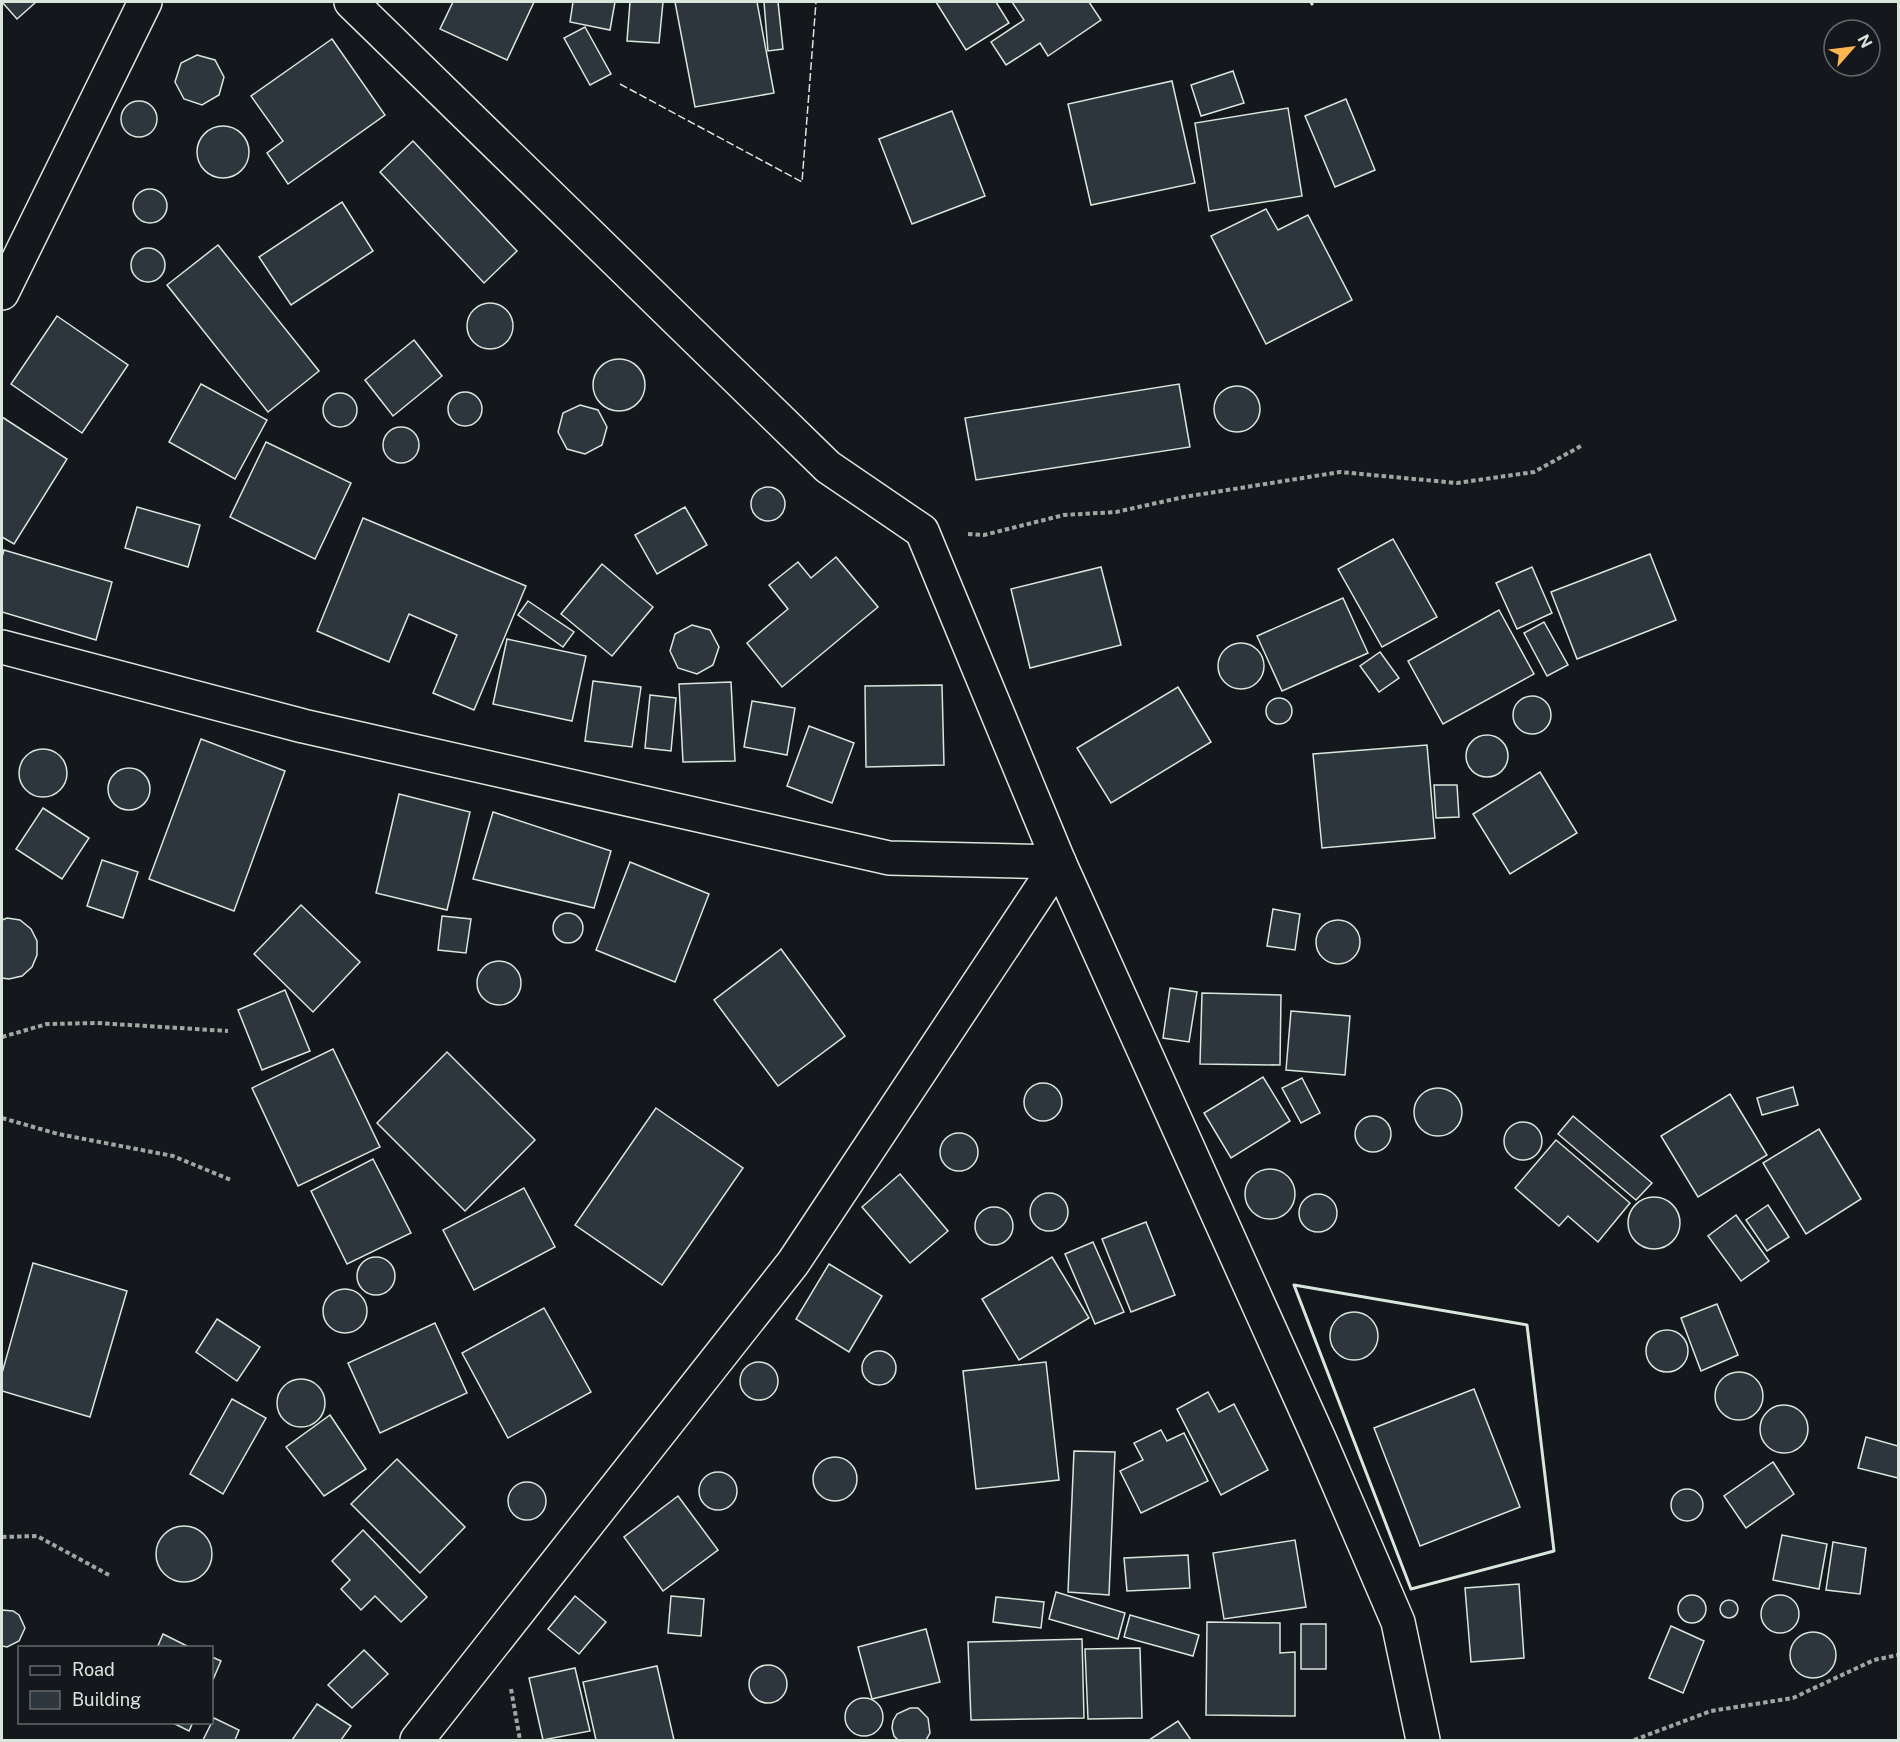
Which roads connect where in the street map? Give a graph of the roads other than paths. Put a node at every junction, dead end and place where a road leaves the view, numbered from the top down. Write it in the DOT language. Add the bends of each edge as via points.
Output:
graph roads {
  1 [pos="145,2"];
  2 [pos="351,2"];
  3 [pos="2,293"];
  4 [pos="2,647"];
  5 [pos="1059,862"];
  6 [pos="417,1740"];
  7 [pos="1423,1740"];
  1 -- 3 [label="street"];
  2 -- 5 [label="street" via="828,467 922,531"];
  4 -- 5 [label="street" via="315,729 889,858"];
  5 -- 6 [label="street" via="793,1263"];
  5 -- 7 [label="street" via="1398,1622"];
}
